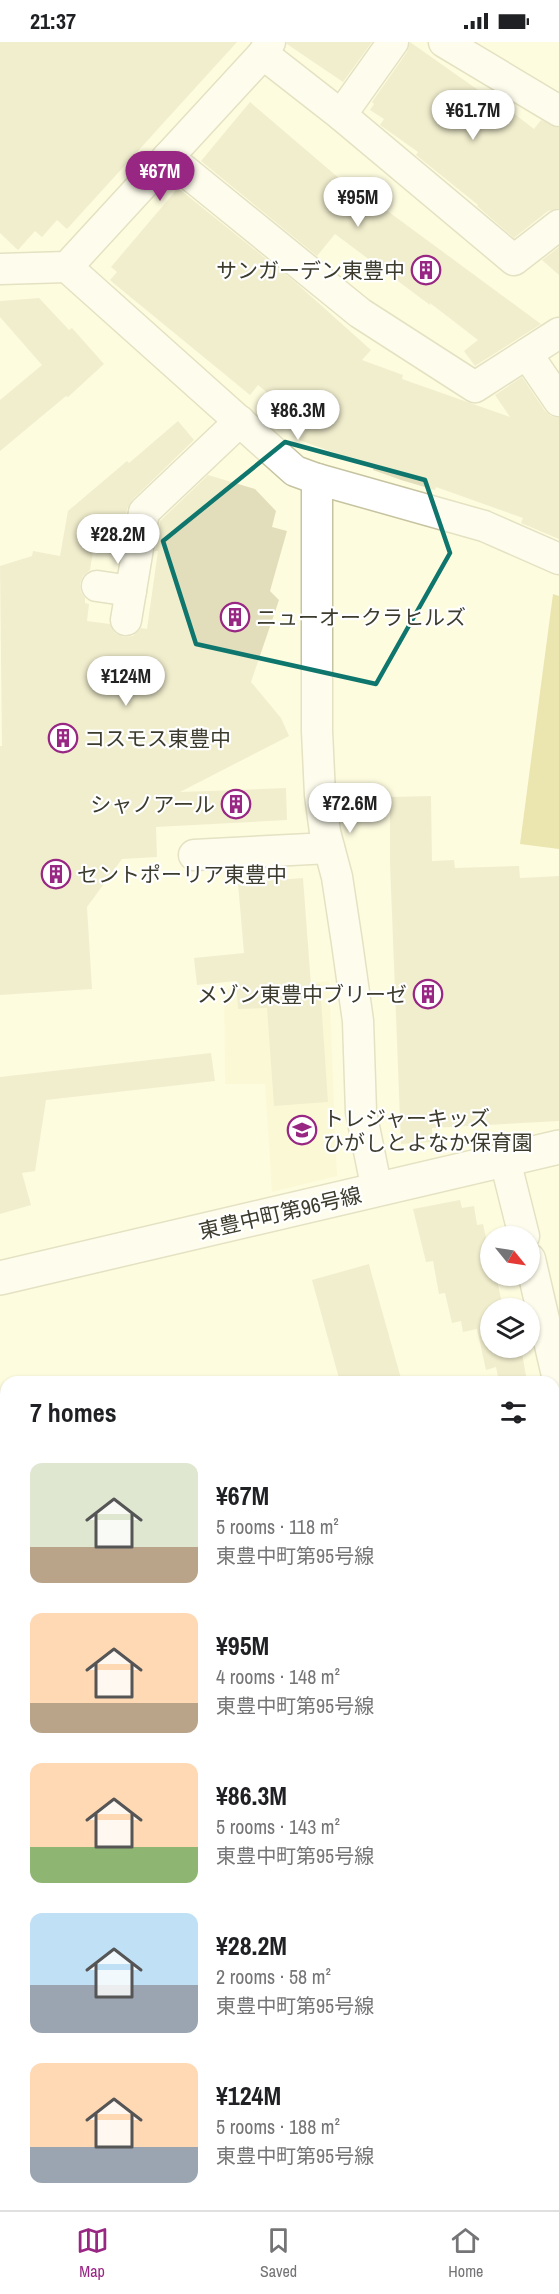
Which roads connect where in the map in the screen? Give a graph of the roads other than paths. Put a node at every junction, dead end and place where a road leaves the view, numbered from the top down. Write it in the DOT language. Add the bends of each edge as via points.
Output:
graph roads {
  1 [pos="393,42"];
  2 [pos="444,42"];
  3 [pos="266,48"];
  4 [pos="559,111"];
  5 [pos="341,115"];
  6 [pos="168,157"];
  7 [pos="559,225"];
  8 [pos="67,267"];
  9 [pos="0,269"];
  10 [pos="559,333"];
  11 [pos="527,354"];
  12 [pos="559,402"];
  13 [pos="240,421"];
  14 [pos="317,479"];
  15 [pos="559,559"];
  16 [pos="98,586"];
  17 [pos="131,591"];
  18 [pos="126,620"];
  19 [pos="329,848"];
  20 [pos="194,855"];
  21 [pos="559,1147"];
  22 [pos="505,1160"];
  23 [pos="377,1190"];
  24 [pos="522,1226"];
  25 [pos="0,1278"];
  26 [pos="536,1286"];
  27 [pos="557,1376"];
  1 -- 5 [label="street"];
  2 -- 4 [label="street"];
  3 -- 5 [label="street"];
  3 -- 6 [label="street"];
  5 -- 7 [label="street" via="514,260"];
  6 -- 8 [label="street"];
  6 -- 11 [label="street" via="360,313 475,387"];
  8 -- 9 [label="street"];
  8 -- 13 [label="street"];
  10 -- 11 [label="street"];
  11 -- 12 [label="street"];
  13 -- 14 [label="street" via="295,471"];
  13 -- 17 [label="street" via="144,512"];
  14 -- 15 [label="street" via="484,526"];
  14 -- 19 [label="street" via="318,749 320,795"];
  16 -- 17 [label="street"];
  17 -- 18 [label="street"];
  19 -- 20 [label="street"];
  19 -- 23 [label="street" via="337,877 358,1021 361,1112"];
  21 -- 22 [label="street, 東豊中町第96号線"];
  22 -- 23 [label="street, 東豊中町第96号線"];
  22 -- 24 [label="street"];
  23 -- 25 [label="street, 東豊中町第96号線"];
  26 -- 27 [label="street"];
}
